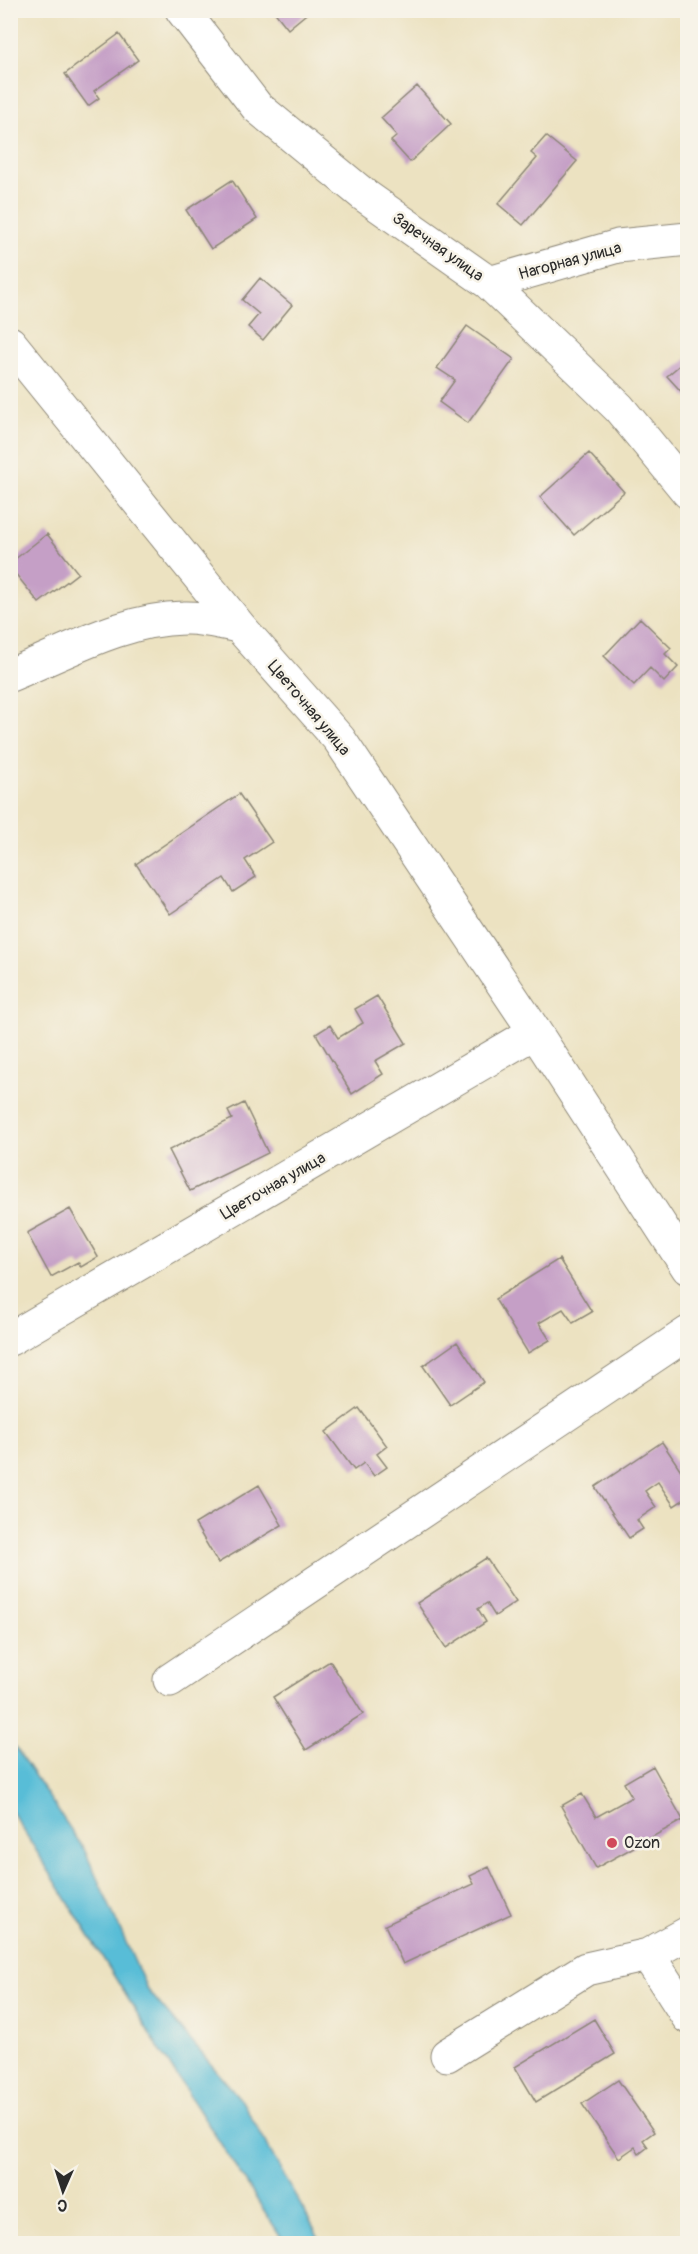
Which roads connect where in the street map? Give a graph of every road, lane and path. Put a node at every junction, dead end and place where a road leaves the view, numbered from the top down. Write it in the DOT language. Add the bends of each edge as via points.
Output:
graph roads {
  1 [pos="182,10"];
  2 [pos="687,239"];
  3 [pos="489,283"];
  4 [pos="10,343"];
  5 [pos="687,492"];
  6 [pos="239,626"];
  7 [pos="10,675"];
  8 [pos="535,1032"];
  9 [pos="687,1268"];
  10 [pos="687,1333"];
  11 [pos="10,1339"];
  12 [pos="170,1680"];
  13 [pos="687,1933"];
  14 [pos="648,1955"];
  15 [pos="687,2017"];
  16 [pos="447,2055"];
  1 -- 3 [label="street, Заречная улица" via="257,107 364,195"];
  2 -- 3 [label="street, Нагорная улица" via="618,246"];
  3 -- 5 [label="street, Заречная улица" via="619,408"];
  4 -- 6 [label="street, Цветочная улица"];
  6 -- 7 [label="street" via="185,618 134,625"];
  6 -- 8 [label="street, Цветочная улица" via="339,739"];
  8 -- 9 [label="street, Цветочная улица"];
  8 -- 11 [label="street, Цветочная улица"];
  10 -- 12 [label="street"];
  13 -- 14 [label="street"];
  14 -- 15 [label="street"];
  14 -- 16 [label="street" via="586,1969"];
}
